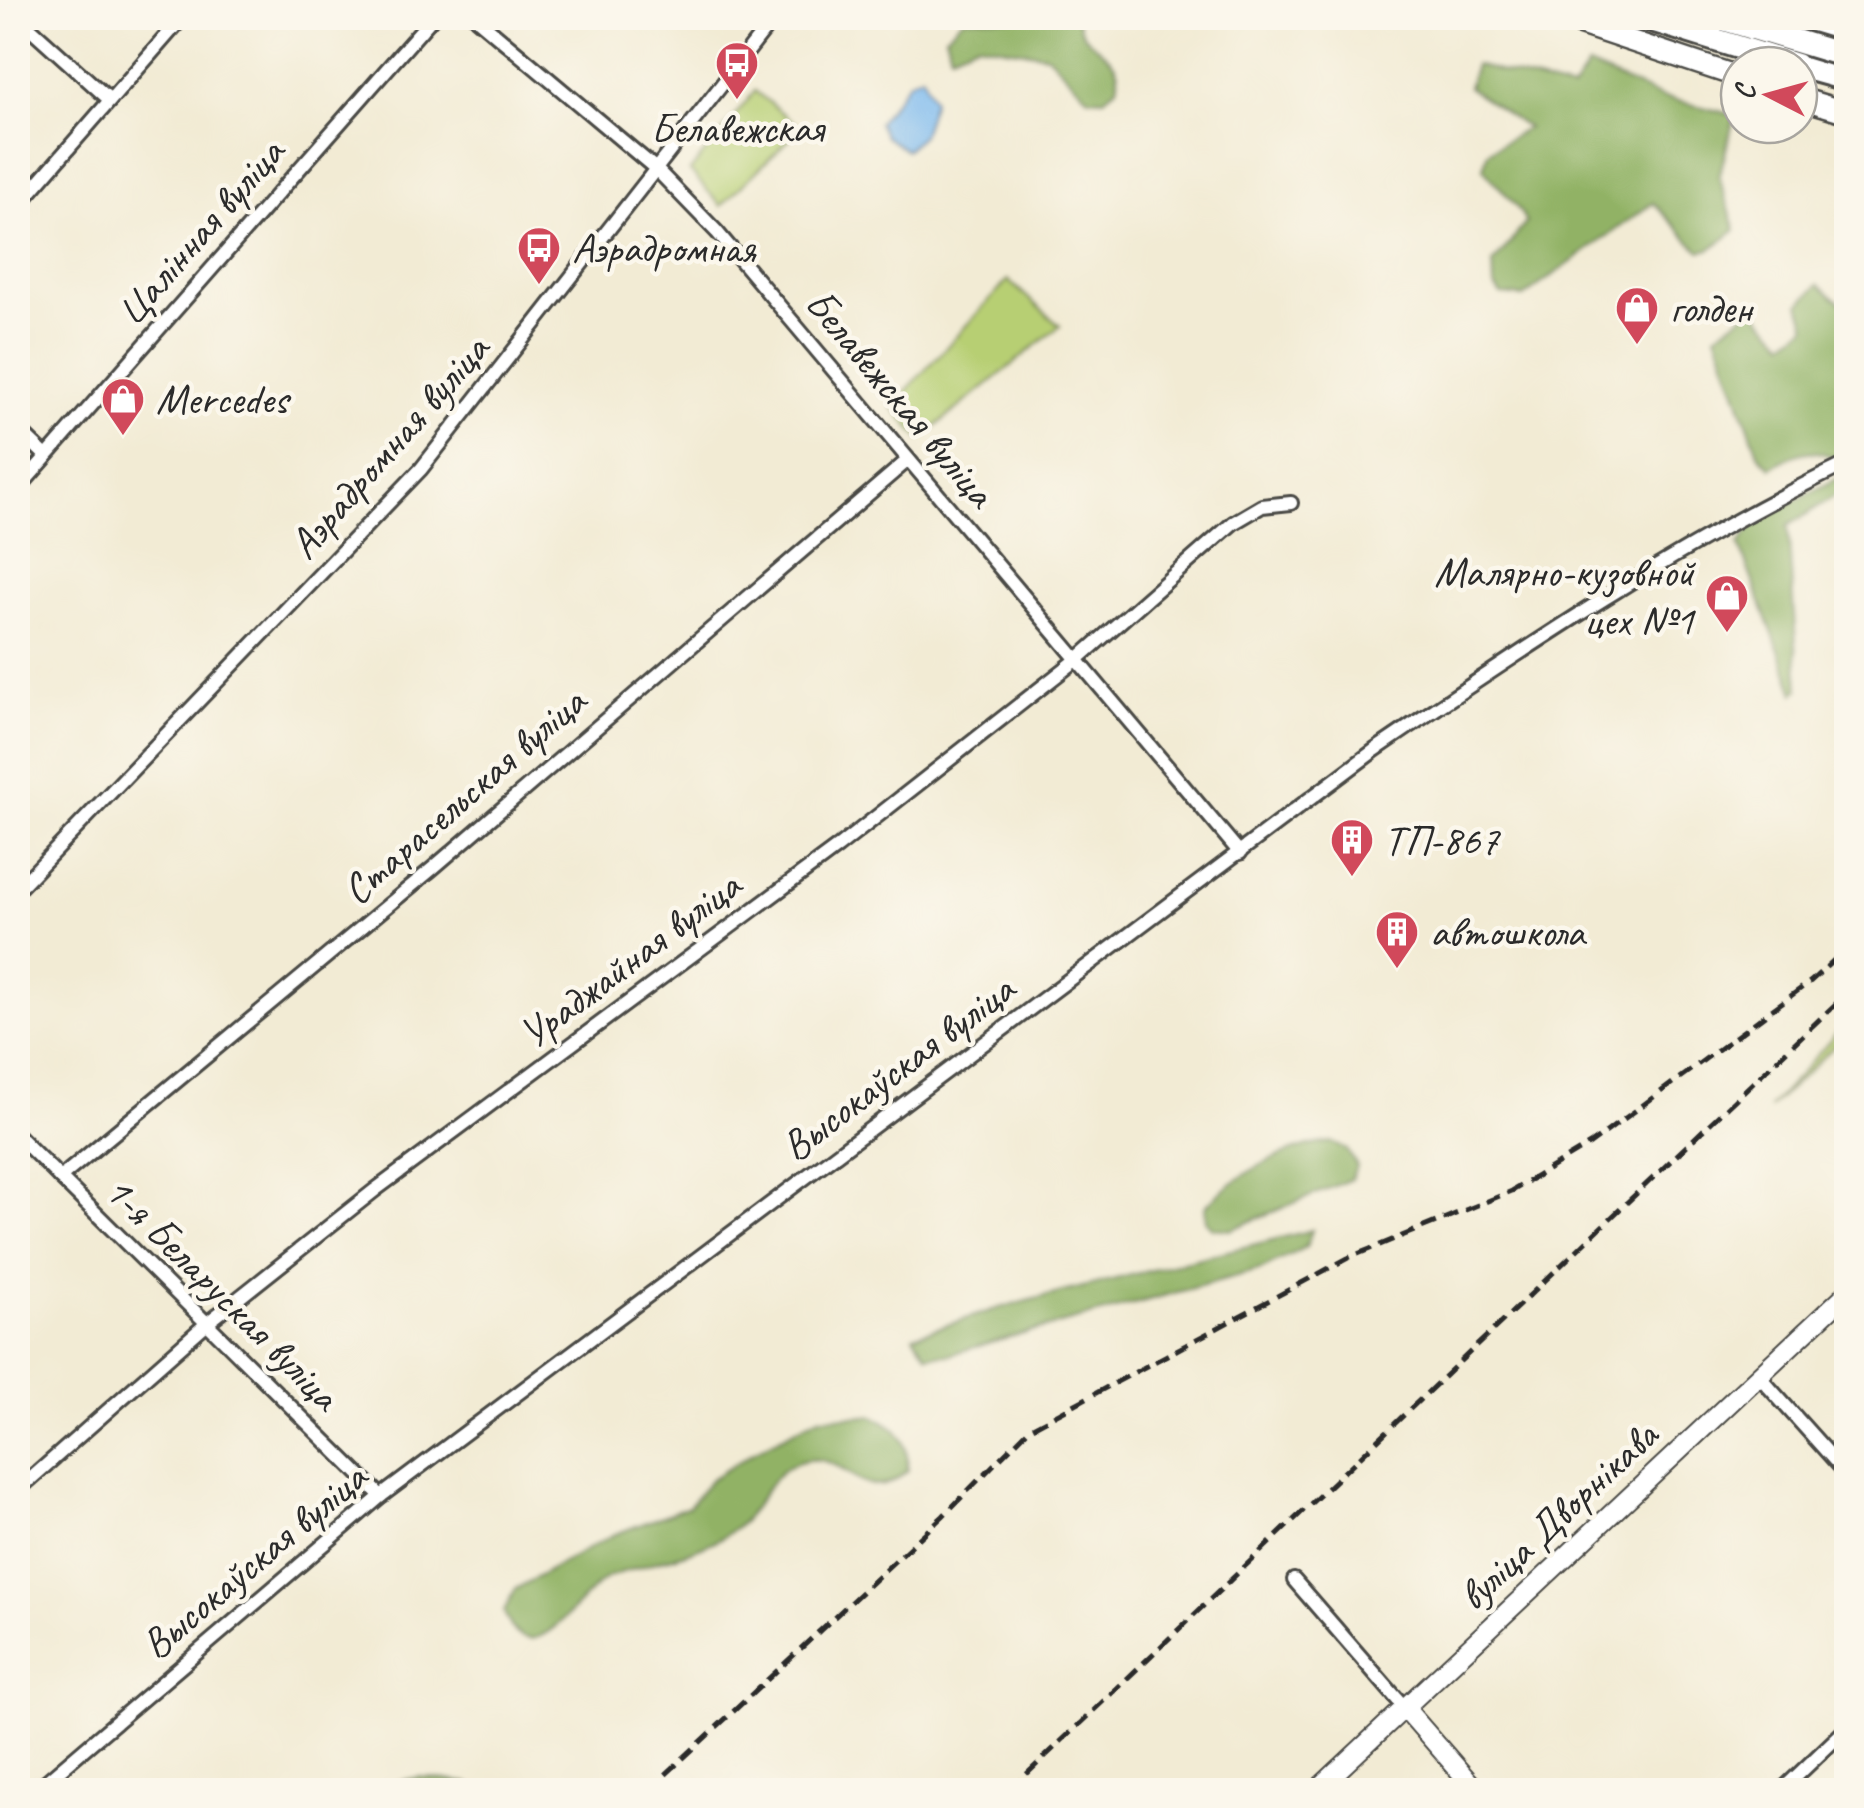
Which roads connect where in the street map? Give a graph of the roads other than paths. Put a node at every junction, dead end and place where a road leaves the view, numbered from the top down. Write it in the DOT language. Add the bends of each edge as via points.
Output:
graph roads {
  1 [pos="19,18"];
  2 [pos="182,18"];
  3 [pos="432,18"];
  4 [pos="476,18"];
  5 [pos="774,18"];
  6 [pos="1562,18"];
  7 [pos="1645,18"];
  8 [pos="1720,18"];
  9 [pos="1766,18"];
  10 [pos="1796,18"];
  11 [pos="1842,32"];
  12 [pos="1732,45"];
  13 [pos="1769,45"];
  14 [pos="1800,45"];
  15 [pos="1846,56"];
  16 [pos="1719,69"];
  17 [pos="1819,71"];
  18 [pos="1846,79"];
  19 [pos="110,100"];
  20 [pos="1819,103"];
  21 [pos="1846,112"];
  22 [pos="656,169"];
  23 [pos="18,206"];
  24 [pos="18,430"];
  25 [pos="46,456"];
  26 [pos="908,460"];
  27 [pos="1846,464"];
  28 [pos="18,490"];
  29 [pos="1292,503"];
  30 [pos="1079,658"];
  31 [pos="1240,853"];
  32 [pos="18,889"];
  33 [pos="18,1136"];
  34 [pos="60,1178"];
  35 [pos="1846,1294"];
  36 [pos="206,1324"];
  37 [pos="1759,1376"];
  38 [pos="1846,1472"];
  39 [pos="20,1482"];
  40 [pos="381,1496"];
  41 [pos="1294,1580"];
  42 [pos="1404,1707"];
  43 [pos="1846,1729"];
  44 [pos="36,1790"];
  45 [pos="1317,1790"];
  46 [pos="1476,1790"];
  47 [pos="1782,1790"];
  1 -- 19 [label="street"];
  2 -- 19 [label="street"];
  3 -- 25 [label="street, Цалінная вуліца"];
  4 -- 22 [label="street, Белавежская вуліца"];
  5 -- 22 [label="street, Аэрадромная вуліца"];
  6 -- 16 [label="main road"];
  7 -- 12 [label="highway, bridge"];
  8 -- 15 [label="highway, bridge"];
  9 -- 13 [label="main road"];
  10 -- 11 [label="main road"];
  11 -- 14 [label="main road" via="1811,35"];
  17 -- 18 [label="highway"];
  19 -- 23 [label="street"];
  20 -- 21 [label="main road"];
  22 -- 26 [label="street, Белавежская вуліца" via="738,256"];
  22 -- 32 [label="street, Аэрадромная вуліца" via="422,469"];
  24 -- 25 [label="street"];
  25 -- 28 [label="street, Цалінная вуліца"];
  26 -- 30 [label="street, Белавежская вуліца"];
  26 -- 34 [label="street, Старасельская вуліца" via="434,868"];
  27 -- 31 [label="street, Высокаўская вуліца" via="1758,506 1520,652 1374,750"];
  29 -- 30 [label="street, Ураджайная вуліца" via="1262,506 1233,523"];
  30 -- 31 [label="street, Белавежская вуліца"];
  30 -- 36 [label="street, Ураджайная вуліца"];
  31 -- 40 [label="street, Высокаўская вуліца"];
  33 -- 34 [label="street, 1-я Беларуская вуліца"];
  34 -- 36 [label="street, 1-я Беларуская вуліца"];
  35 -- 37 [label="main road, вуліца Дворнікава"];
  36 -- 39 [label="street, Ураджайная вуліца"];
  36 -- 40 [label="street, 1-я Беларуская вуліца"];
  37 -- 38 [label="street"];
  37 -- 42 [label="main road, вуліца Дворнікава"];
  40 -- 44 [label="street, Высокаўская вуліца"];
  41 -- 42 [label="street"];
  42 -- 45 [label="main road, вуліца Дворнікава"];
  42 -- 46 [label="main road"];
  43 -- 47 [label="street"];
}
